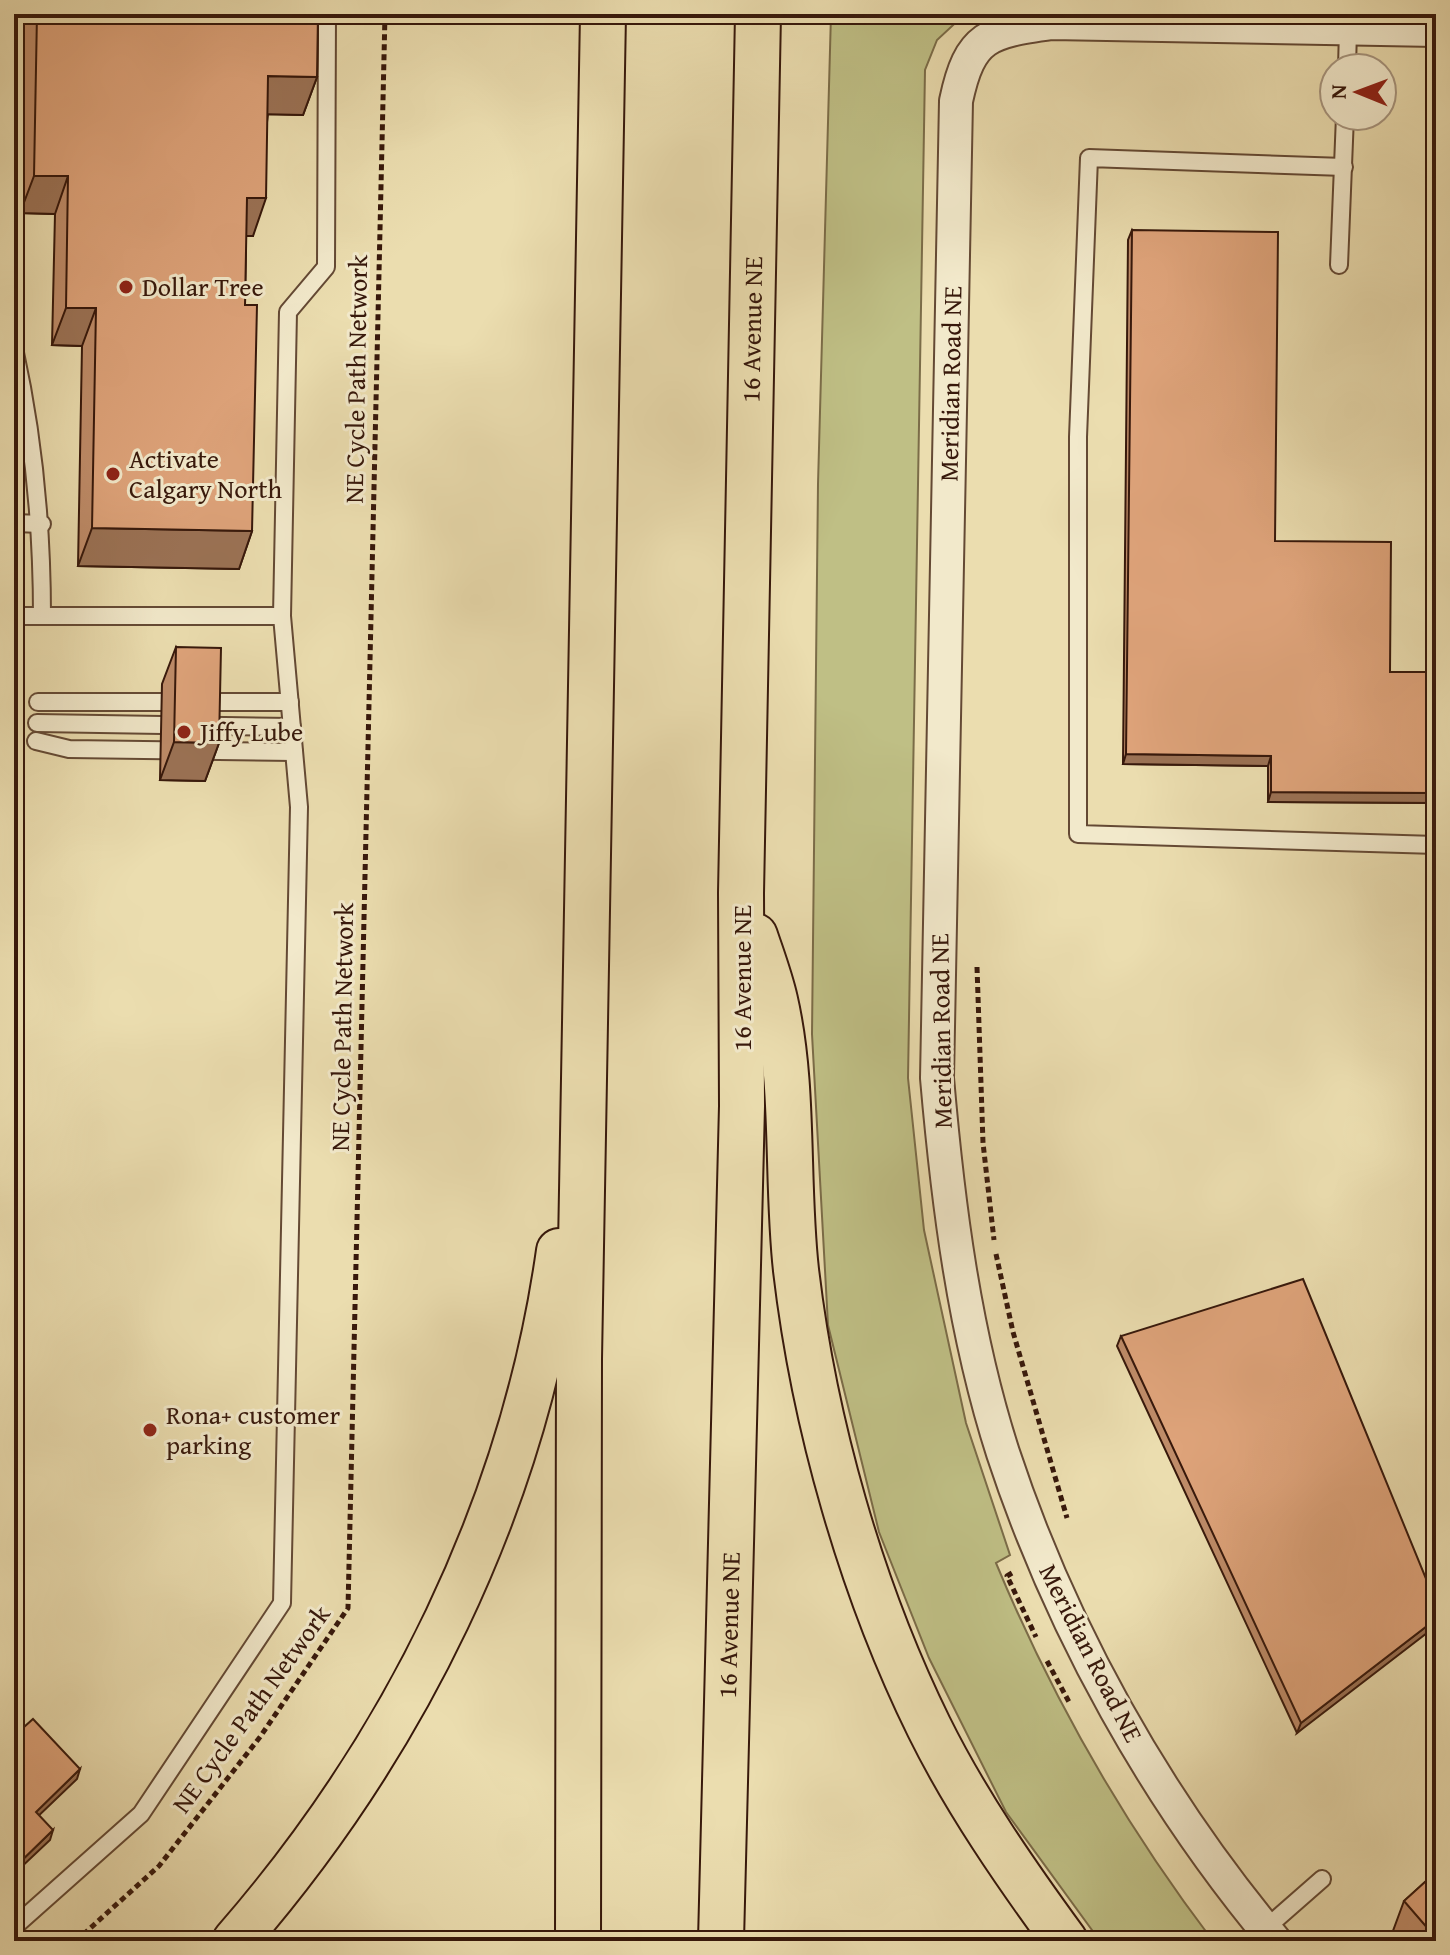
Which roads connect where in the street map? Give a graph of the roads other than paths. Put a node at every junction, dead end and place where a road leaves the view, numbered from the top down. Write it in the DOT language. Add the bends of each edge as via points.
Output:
graph roads {
  1 [pos="327,14"];
  2 [pos="603,14"];
  3 [pos="758,14"];
  4 [pos="1309,21"];
  5 [pos="1348,29"];
  6 [pos="1436,30"];
  7 [pos="1347,52"];
  8 [pos="1345,132"];
  9 [pos="1344,167"];
  10 [pos="1339,265"];
  11 [pos="14,348"];
  12 [pos="14,523"];
  13 [pos="42,524"];
  14 [pos="14,616"];
  15 [pos="42,616"];
  16 [pos="282,616"];
  17 [pos="38,702"];
  18 [pos="290,702"];
  19 [pos="37,723"];
  20 [pos="292,727"];
  21 [pos="36,741"];
  22 [pos="294,752"];
  23 [pos="1436,845"];
  24 [pos="741,893"];
  25 [pos="587,938"];
  26 [pos="1322,1879"];
  27 [pos="14,1927"];
  28 [pos="1270,1935"];
  29 [pos="235,1941"];
  30 [pos="578,1941"];
  31 [pos="721,1941"];
  32 [pos="1065,1941"];
  1 -- 16 [label="lane" via="326,267 288,312"];
  2 -- 25 [label="highway"];
  3 -- 24 [label="highway, 16 Avenue NE"];
  4 -- 5 [label="street"];
  4 -- 28 [label="street, Meridian Road NE" via="1052,23 1008,30 977,45 963,66 956,101 937,1078 947,1190 970,1322 1003,1450 1041,1559 1124,1725"];
  5 -- 6 [label="street"];
  5 -- 7 [label="lane"];
  8 -- 9 [label="lane"];
  9 -- 10 [label="lane"];
  9 -- 23 [label="lane" via="1089,158 1078,437 1078,834"];
  11 -- 13 [label="lane" via="31,424"];
  12 -- 13 [label="lane"];
  13 -- 15 [label="lane"];
  14 -- 15 [label="lane"];
  15 -- 16 [label="lane"];
  16 -- 18 [label="lane"];
  17 -- 18 [label="lane"];
  18 -- 20 [label="lane"];
  19 -- 20 [label="lane"];
  20 -- 22 [label="lane"];
  21 -- 22 [label="lane" via="69,749"];
  22 -- 27 [label="lane" via="299,807 282,1603 141,1814"];
  24 -- 31 [label="highway, 16 Avenue NE" via="742,1106"];
  24 -- 32 [label="highway" via="775,1000 786,1074 796,1271 819,1404 848,1519 929,1728"];
  25 -- 29 [label="highway" via="567,1196 553,1295 536,1373 499,1491 444,1627 413,1686 349,1794"];
  25 -- 30 [label="highway" via="579,1359"];
  26 -- 28 [label="lane"];
}
